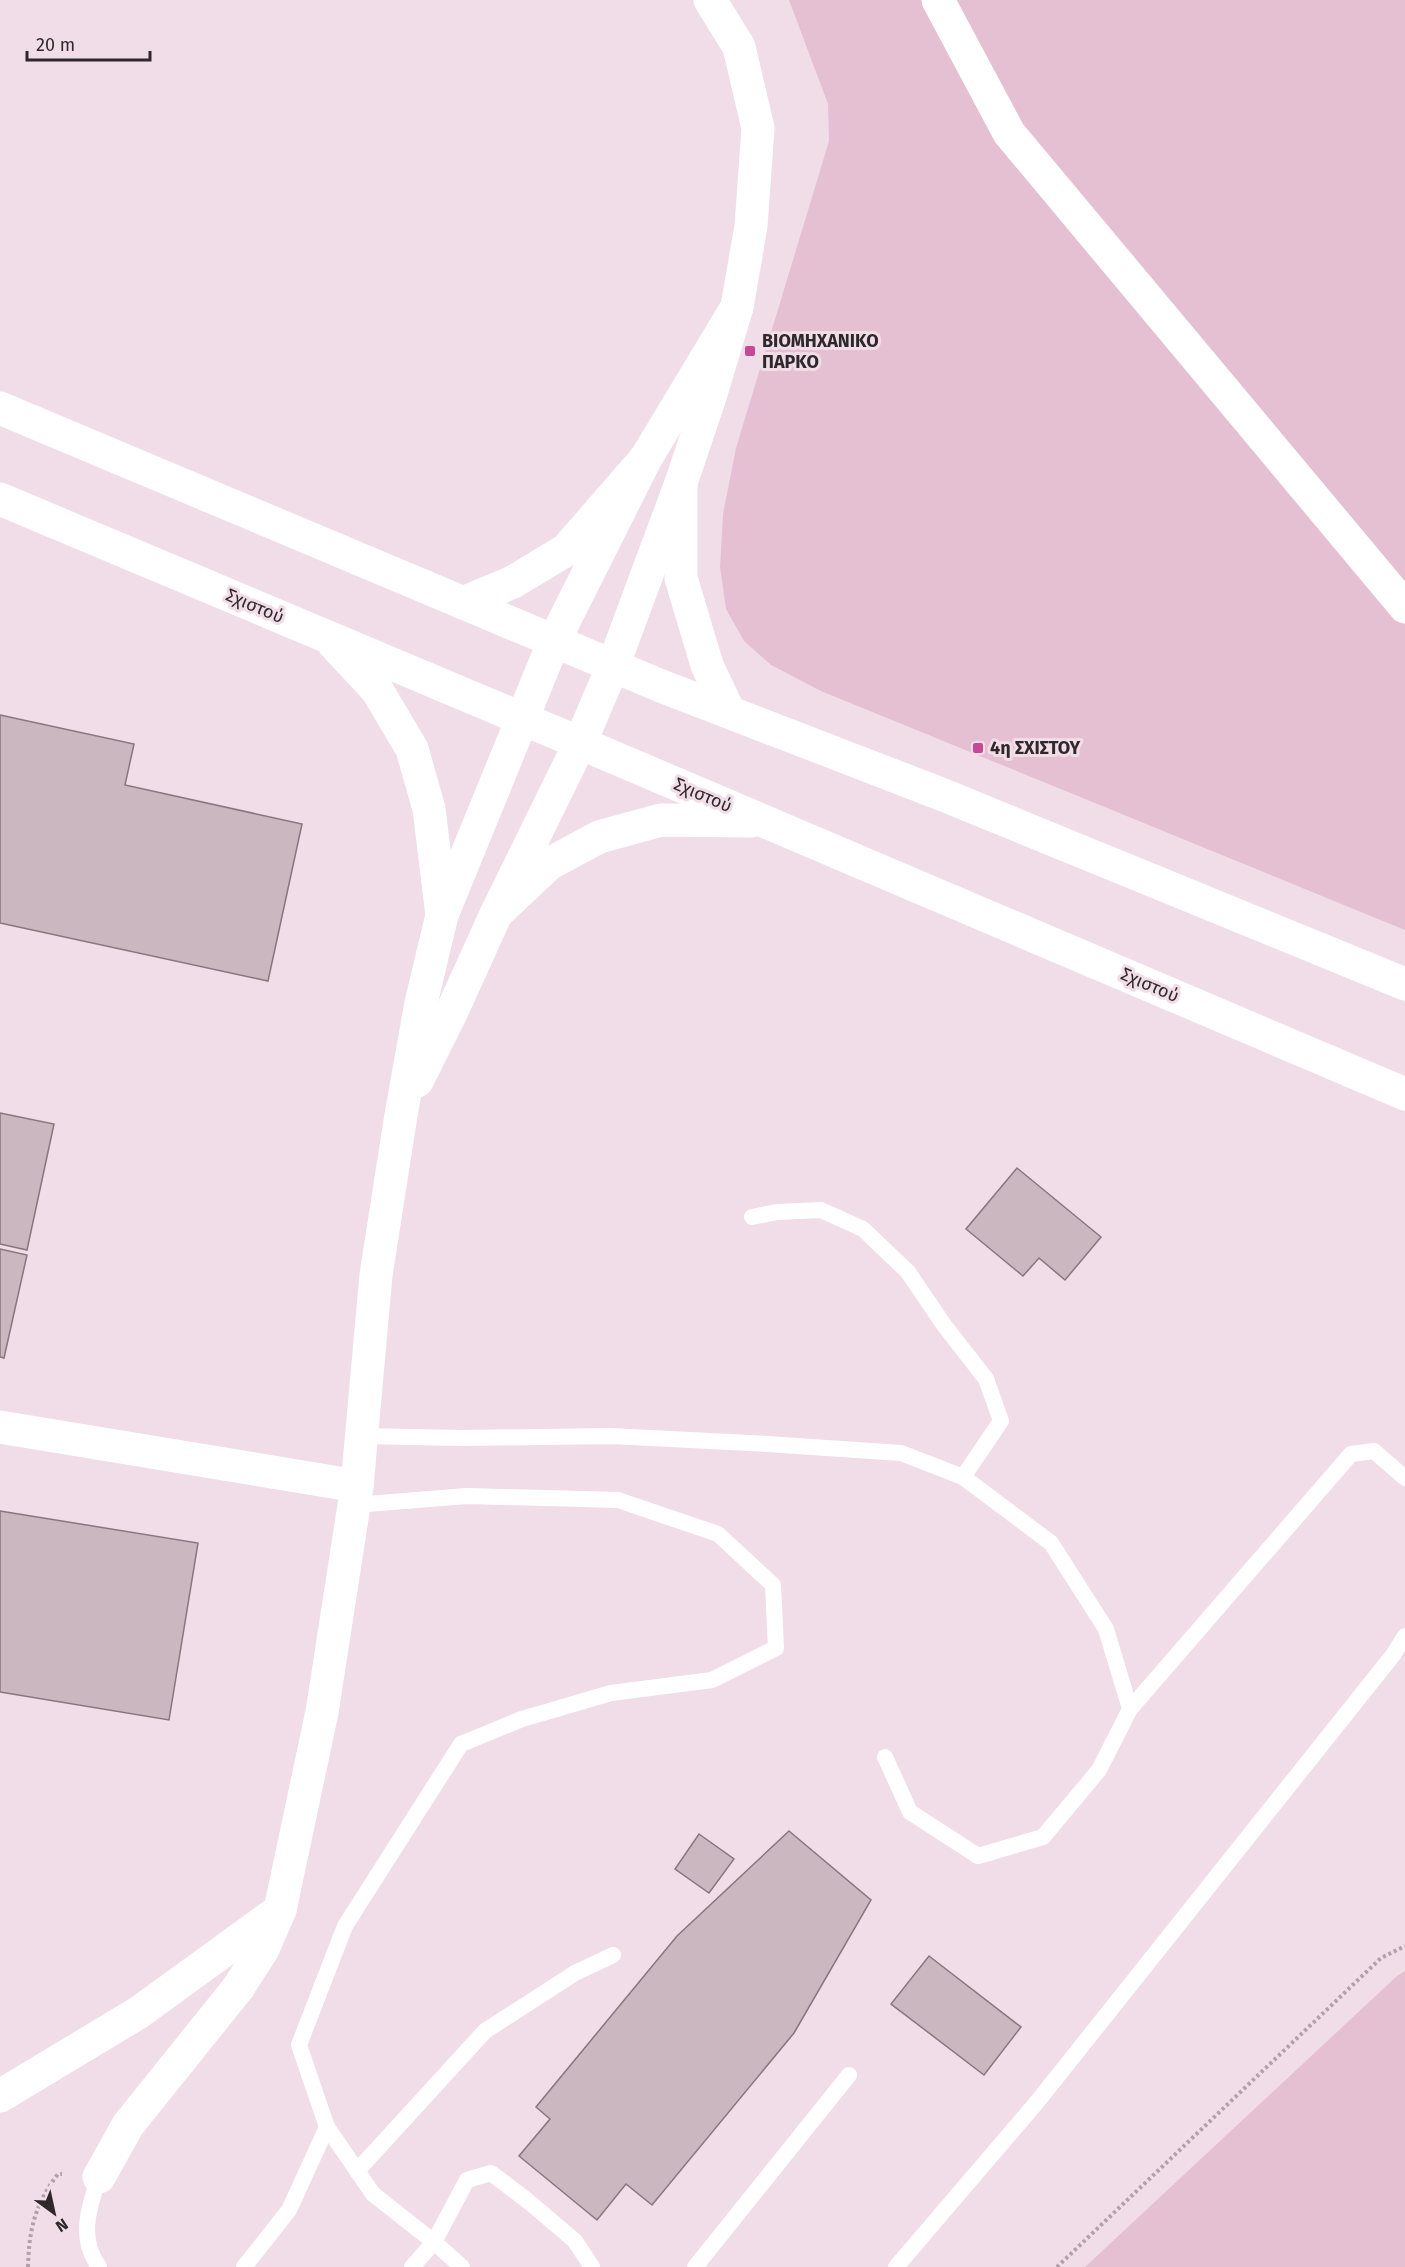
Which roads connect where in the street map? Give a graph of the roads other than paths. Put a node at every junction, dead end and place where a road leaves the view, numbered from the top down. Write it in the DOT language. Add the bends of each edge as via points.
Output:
graph roads {
  1 [pos="710,0"];
  2 [pos="938,0"];
  3 [pos="738,307"];
  4 [pos="0,408"];
  5 [pos="646,458"];
  6 [pos="681,483"];
  7 [pos="0,499"];
  8 [pos="463,603"];
  9 [pos="1405,607"];
  10 [pos="326,636"];
  11 [pos="554,641"];
  12 [pos="613,666"];
  13 [pos="729,712"];
  14 [pos="522,719"];
  15 [pos="580,743"];
  16 [pos="766,821"];
  17 [pos="496,914"];
  18 [pos="442,915"];
  19 [pos="1405,984"];
  20 [pos="1405,1094"];
  21 [pos="401,1115"];
  22 [pos="752,1217"];
  23 [pos="0,1427"];
  24 [pos="362,1436"];
  25 [pos="963,1476"];
  26 [pos="1405,1478"];
  27 [pos="355,1496"];
  28 [pos="1405,1636"];
  29 [pos="1130,1709"];
  30 [pos="885,1757"];
  31 [pos="280,1910"];
  32 [pos="613,1955"];
  33 [pos="849,2075"];
  34 [pos="0,2096"];
  35 [pos="327,2127"];
  36 [pos="357,2171"];
  37 [pos="99,2177"];
  38 [pos="434,2241"];
  39 [pos="99,2267"];
  40 [pos="244,2267"];
  41 [pos="412,2267"];
  42 [pos="462,2267"];
  43 [pos="592,2267"];
  44 [pos="695,2267"];
  45 [pos="896,2267"];
  1 -- 3 [label="street" via="739,47 759,128 751,226"];
  2 -- 9 [label="street" via="1009,133"];
  3 -- 5 [label="street"];
  3 -- 6 [label="street"];
  4 -- 8 [label="street"];
  5 -- 8 [label="street" via="566,550 513,582"];
  5 -- 11 [label="street"];
  6 -- 12 [label="street"];
  6 -- 13 [label="street" via="681,578 707,665"];
  7 -- 10 [label="street, Σχιστού"];
  8 -- 11 [label="street"];
  10 -- 14 [label="street, Σχιστού"];
  10 -- 18 [label="street" via="377,690 412,749 429,809"];
  11 -- 12 [label="street"];
  11 -- 14 [label="street"];
  12 -- 13 [label="street"];
  12 -- 15 [label="street"];
  13 -- 19 [label="street"];
  14 -- 15 [label="street, Σχιστού"];
  14 -- 18 [label="street"];
  15 -- 16 [label="street, Σχιστού"];
  15 -- 17 [label="street"];
  16 -- 17 [label="street" via="661,820 599,837 549,864"];
  16 -- 20 [label="street, Σχιστού"];
  17 -- 21 [label="street"];
  18 -- 21 [label="street"];
  21 -- 24 [label="street" via="376,1275"];
  22 -- 25 [label="lane" via="821,1210 863,1229 908,1272 986,1379 1001,1421"];
  23 -- 27 [label="street"];
  24 -- 25 [label="lane" via="611,1436 768,1443 901,1453"];
  24 -- 27 [label="street"];
  25 -- 29 [label="lane" via="1051,1543 1106,1629"];
  26 -- 29 [label="lane" via="1374,1451 1351,1454"];
  27 -- 31 [label="street" via="322,1712"];
  27 -- 35 [label="lane" via="618,1500 718,1534 773,1585 776,1648 712,1680 611,1693 522,1719 461,1744 345,1926 299,2045"];
  28 -- 45 [label="lane" via="1066,2065"];
  29 -- 30 [label="lane" via="1098,1770 1043,1837 978,1856 910,1812"];
  31 -- 34 [label="street" via="138,2013"];
  31 -- 37 [label="street" via="263,1949 238,1988 128,2126"];
  32 -- 36 [label="lane" via="575,1973 485,2031"];
  33 -- 44 [label="lane"];
  35 -- 36 [label="lane"];
  35 -- 40 [label="lane" via="289,2210"];
  36 -- 38 [label="lane" via="373,2194"];
  37 -- 39 [label="lane" via="86,2215 88,2238"];
  38 -- 41 [label="lane"];
  38 -- 42 [label="lane"];
  38 -- 43 [label="lane" via="467,2180 491,2173 575,2241"];
}
